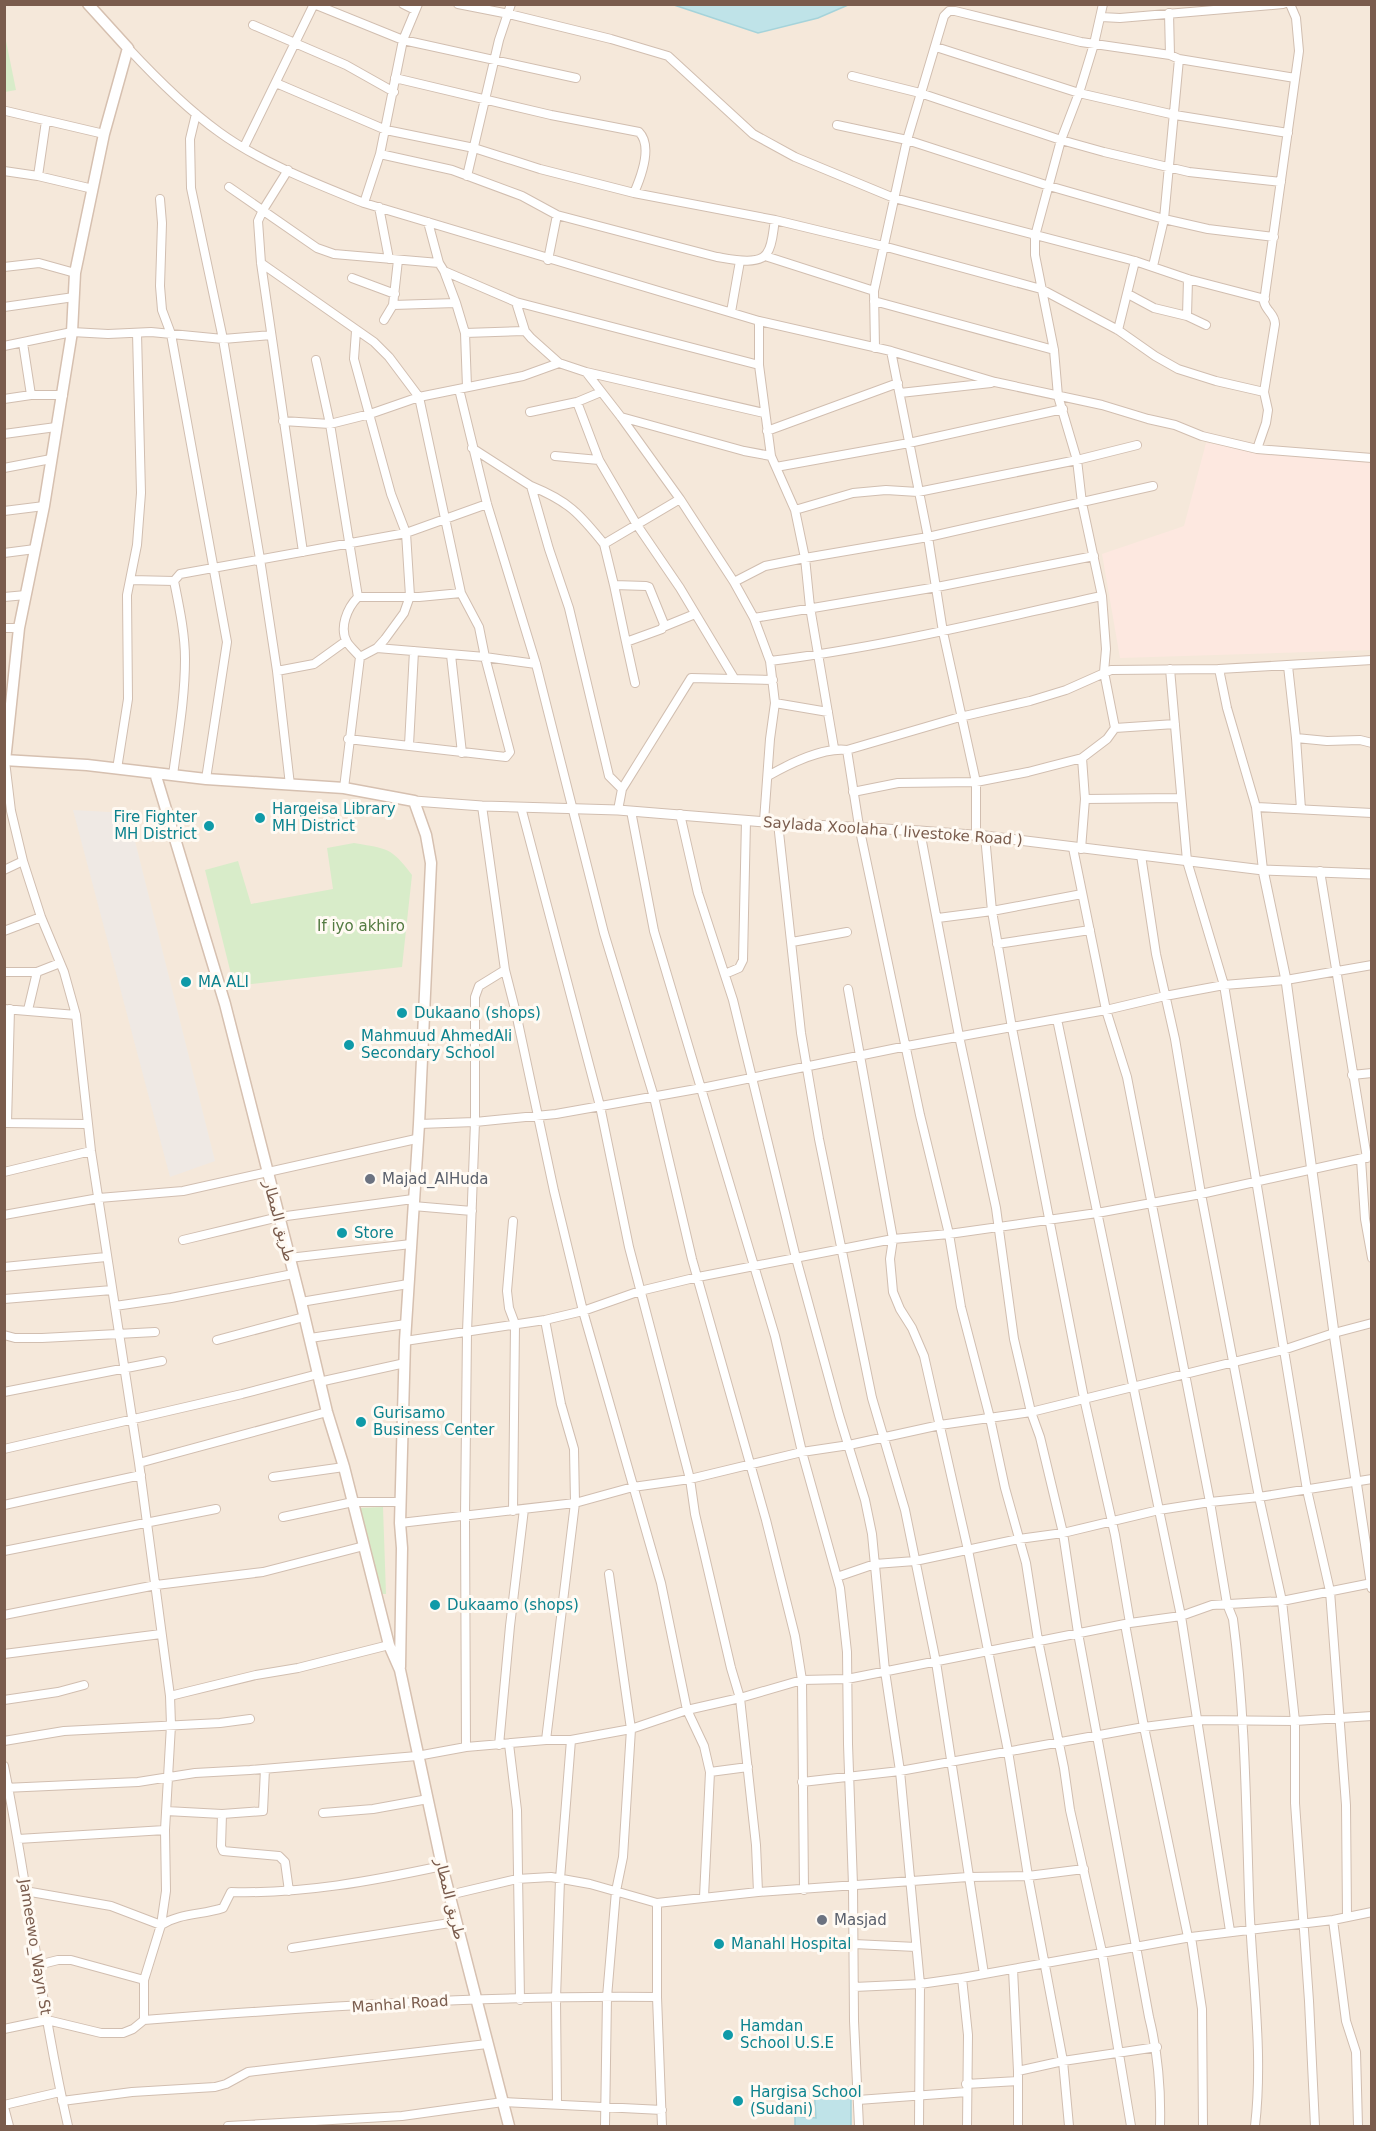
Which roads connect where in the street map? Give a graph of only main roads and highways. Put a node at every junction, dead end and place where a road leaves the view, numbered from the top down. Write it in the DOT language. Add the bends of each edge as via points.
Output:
graph roads {
  1 [pos="88,4"];
  2 [pos="10,665"];
  3 [pos="5,760"];
  4 [pos="155,773"];
  5 [pos="400,1670"];
  6 [pos="509,2127"];
  1 -- 2 [label="main road" via="128,48 104,134 75,273 63,394"];
  2 -- 3 [label="main road"];
  3 -- 4 [label="main road"];
  4 -- 5 [label="main road, طريق المطار" via="225,1004 327,1412 389,1645"];
  4 -- 5 [label="main road, طريق المطار" via="344,788 414,801 426,835 431,863 405,1341"];
  5 -- 6 [label="main road, طريق المطار" via="442,1866"];
}
